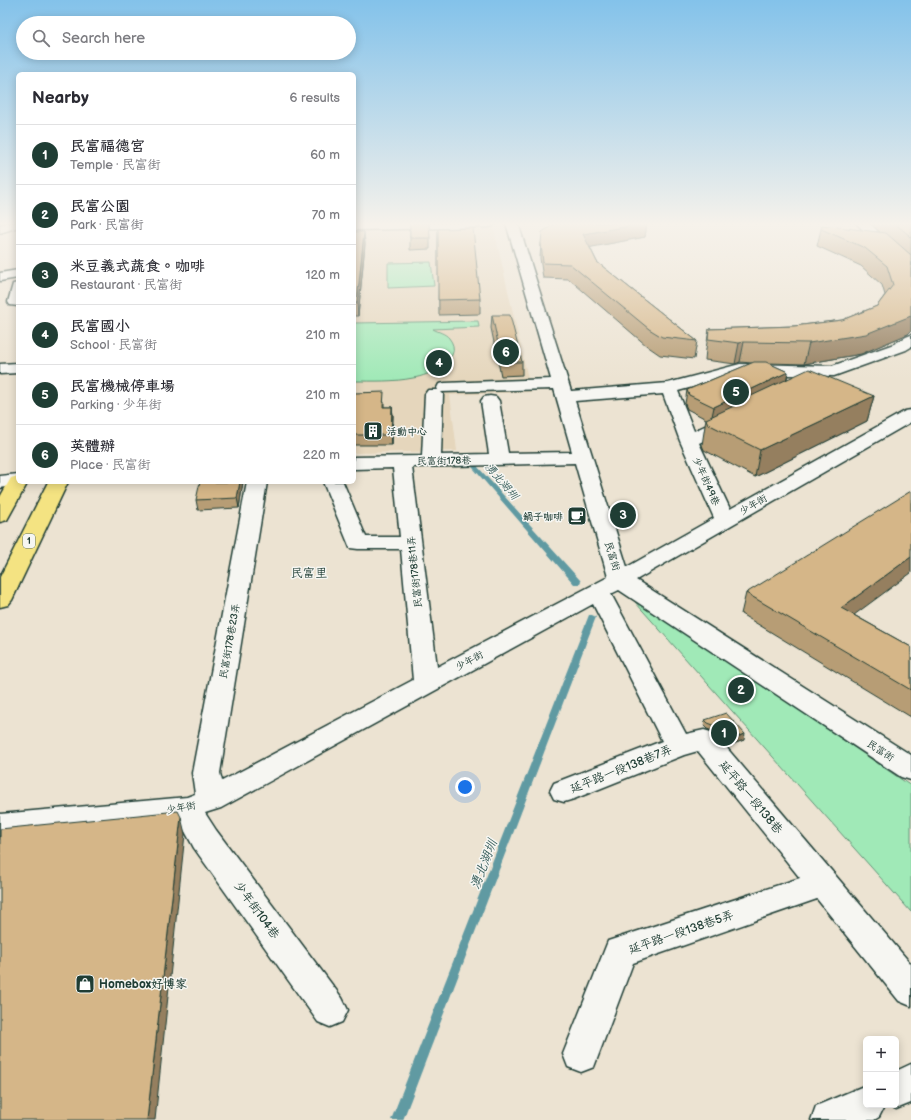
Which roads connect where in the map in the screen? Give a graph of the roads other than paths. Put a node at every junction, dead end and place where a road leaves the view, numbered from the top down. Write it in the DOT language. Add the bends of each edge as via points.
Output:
graph roads {
  1 [pos="10,275"];
  2 [pos="528,275"];
  3 [pos="0,277"];
  4 [pos="16,297"];
  5 [pos="15,302"];
  6 [pos="907,346"];
  7 [pos="16,368"];
  8 [pos="0,369"];
  9 [pos="834,371"];
  10 [pos="787,385"];
  11 [pos="669,388"];
  12 [pos="563,390"];
  13 [pos="490,401"];
  14 [pos="730,414"];
  15 [pos="911,415"];
  16 [pos="689,441"];
  17 [pos="583,457"];
  18 [pos="499,459"];
  19 [pos="430,460"];
  20 [pos="402,461"];
  21 [pos="356,463"];
  22 [pos="16,481"];
  23 [pos="0,482"];
  24 [pos="16,484"];
  25 [pos="57,484"];
  26 [pos="257,484"];
  27 [pos="334,484"];
  28 [pos="0,516"];
  29 [pos="725,520"];
  30 [pos="411,543"];
  31 [pos="609,586"];
  32 [pos="0,600"];
  33 [pos="426,683"];
  34 [pos="678,746"];
  35 [pos="911,770"];
  36 [pos="564,792"];
  37 [pos="199,804"];
  38 [pos="0,826"];
  39 [pos="823,884"];
  40 [pos="911,990"];
  41 [pos="330,1010"];
  42 [pos="581,1054"];
  43 [pos="911,1083"];
  44 [pos="899,1089"];
  45 [pos="863,1105"];
  46 [pos="830,1120"];
  1 -- 3 [label="street"];
  2 -- 12 [label="street, 民富街"];
  4 -- 5 [label="street"];
  6 -- 9 [label="street"];
  7 -- 8 [label="street"];
  9 -- 10 [label="street"];
  9 -- 11 [label="street" via="740,369"];
  11 -- 12 [label="street"];
  11 -- 16 [label="street, 少年街49巷"];
  12 -- 17 [label="street, 民富街"];
  12 -- 19 [label="street" via="440,391"];
  13 -- 18 [label="street"];
  14 -- 16 [label="street"];
  15 -- 29 [label="street, 少年街"];
  16 -- 29 [label="street, 少年街49巷"];
  17 -- 18 [label="street, 民富街178巷"];
  17 -- 31 [label="street, 民富街"];
  18 -- 19 [label="street, 民富街178巷"];
  19 -- 20 [label="street, 民富街178巷"];
  20 -- 21 [label="street, 民富街178巷"];
  20 -- 30 [label="street, 民富街178巷11弄"];
  22 -- 23 [label="street"];
  24 -- 28 [label="main road"];
  25 -- 32 [label="main road, 1"];
  26 -- 37 [label="street, 民富街178巷23弄"];
  27 -- 30 [label="street" via="358,543"];
  29 -- 31 [label="street, 少年街"];
  30 -- 33 [label="street, 民富街178巷11弄"];
  31 -- 33 [label="street, 少年街"];
  31 -- 34 [label="street"];
  31 -- 35 [label="street, 民富街"];
  33 -- 37 [label="street, 少年街"];
  34 -- 36 [label="street, 延平路一段138巷7弄"];
  34 -- 39 [label="street, 延平路一段138巷" via="704,740"];
  37 -- 38 [label="street, 少年街"];
  37 -- 41 [label="street, 少年街104巷" via="205,839"];
  39 -- 40 [label="street, 延平路一段138巷"];
  39 -- 42 [label="street, 延平路一段138巷5弄" via="620,952"];
  43 -- 44 [label="street"];
  45 -- 46 [label="street"];
}
